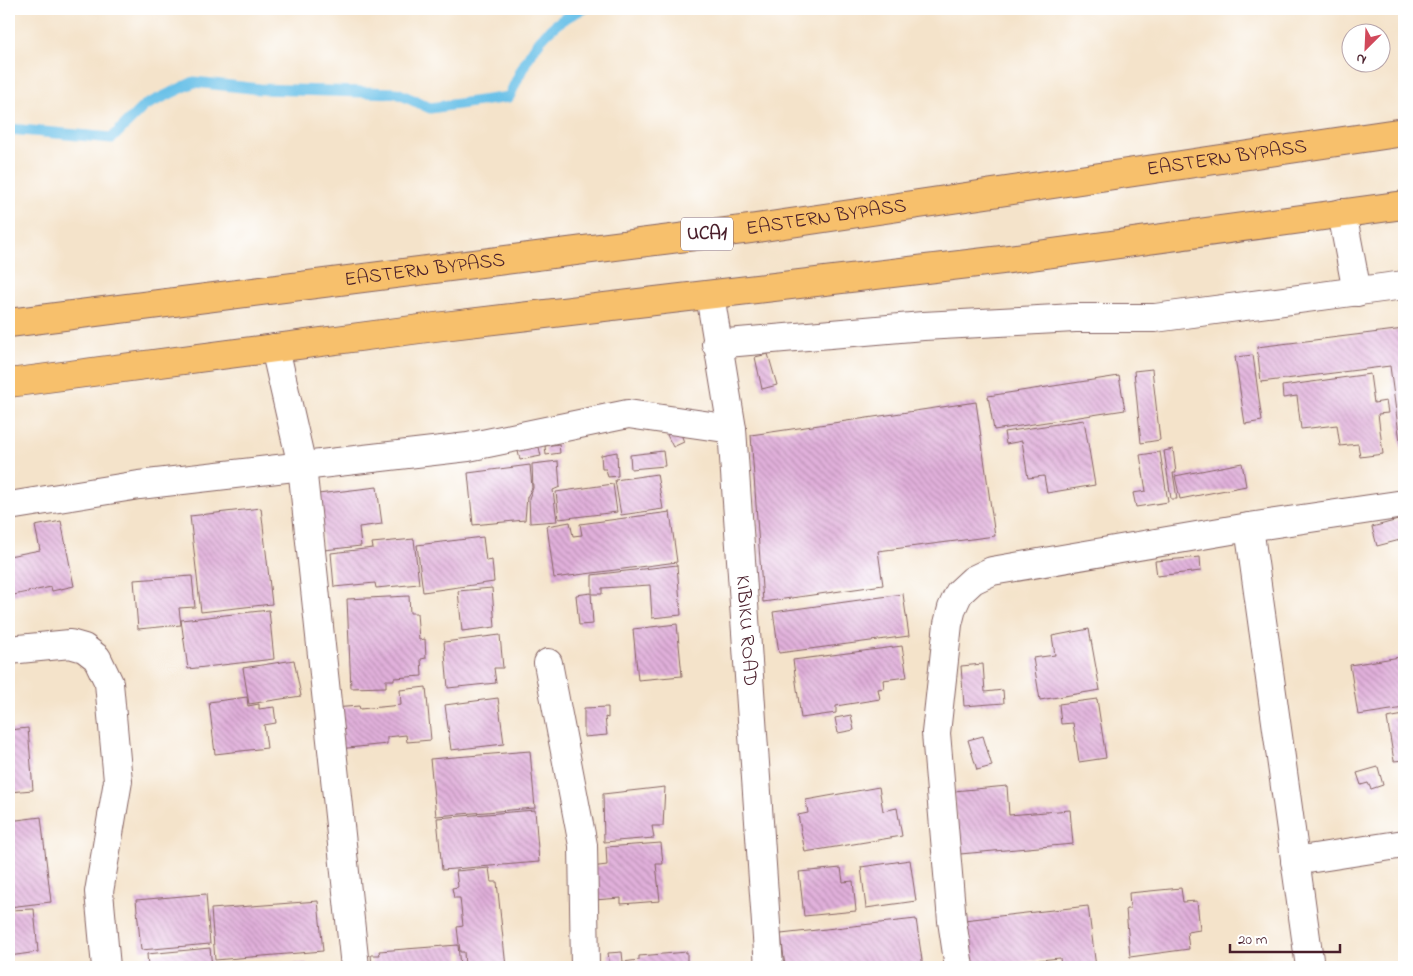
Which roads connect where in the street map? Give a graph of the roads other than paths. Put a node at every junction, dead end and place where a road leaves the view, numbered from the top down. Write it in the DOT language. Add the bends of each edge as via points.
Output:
graph roads {
  1 [pos="1404,132"];
  2 [pos="1404,205"];
  3 [pos="1342,213"];
  4 [pos="1404,285"];
  5 [pos="1357,292"];
  6 [pos="710,295"];
  7 [pos="9,323"];
  8 [pos="716,344"];
  9 [pos="275,348"];
  10 [pos="9,383"];
  11 [pos="732,429"];
  12 [pos="302,466"];
  13 [pos="1404,504"];
  14 [pos="9,506"];
  15 [pos="1249,527"];
  16 [pos="9,650"];
  17 [pos="548,663"];
  18 [pos="1404,844"];
  19 [pos="1295,861"];
  20 [pos="106,967"];
  21 [pos="355,967"];
  22 [pos="585,967"];
  23 [pos="769,967"];
  24 [pos="959,967"];
  25 [pos="1310,967"];
  1 -- 7 [label="main road, EASTERN BYPASS / UCA1" via="750,229"];
  2 -- 3 [label="main road"];
  3 -- 5 [label="street"];
  3 -- 6 [label="main road" via="1002,260"];
  4 -- 5 [label="street"];
  5 -- 8 [label="street" via="1155,318 1075,318 923,326"];
  6 -- 8 [label="street, KIBIKU ROAD"];
  6 -- 9 [label="main road"];
  8 -- 11 [label="street, KIBIKU ROAD"];
  9 -- 10 [label="main road"];
  9 -- 12 [label="street"];
  11 -- 12 [label="street" via="628,414 468,446"];
  11 -- 23 [label="street, KIBIKU ROAD"];
  12 -- 14 [label="street" via="139,485"];
  12 -- 21 [label="street"];
  13 -- 15 [label="street"];
  15 -- 19 [label="street"];
  15 -- 24 [label="street" via="992,571 959,593 948,624 936,734"];
  16 -- 20 [label="street" via="70,644 84,648 97,658 109,682 118,781 99,892"];
  17 -- 22 [label="street" via="582,845"];
  18 -- 19 [label="street"];
  19 -- 25 [label="street"];
}
